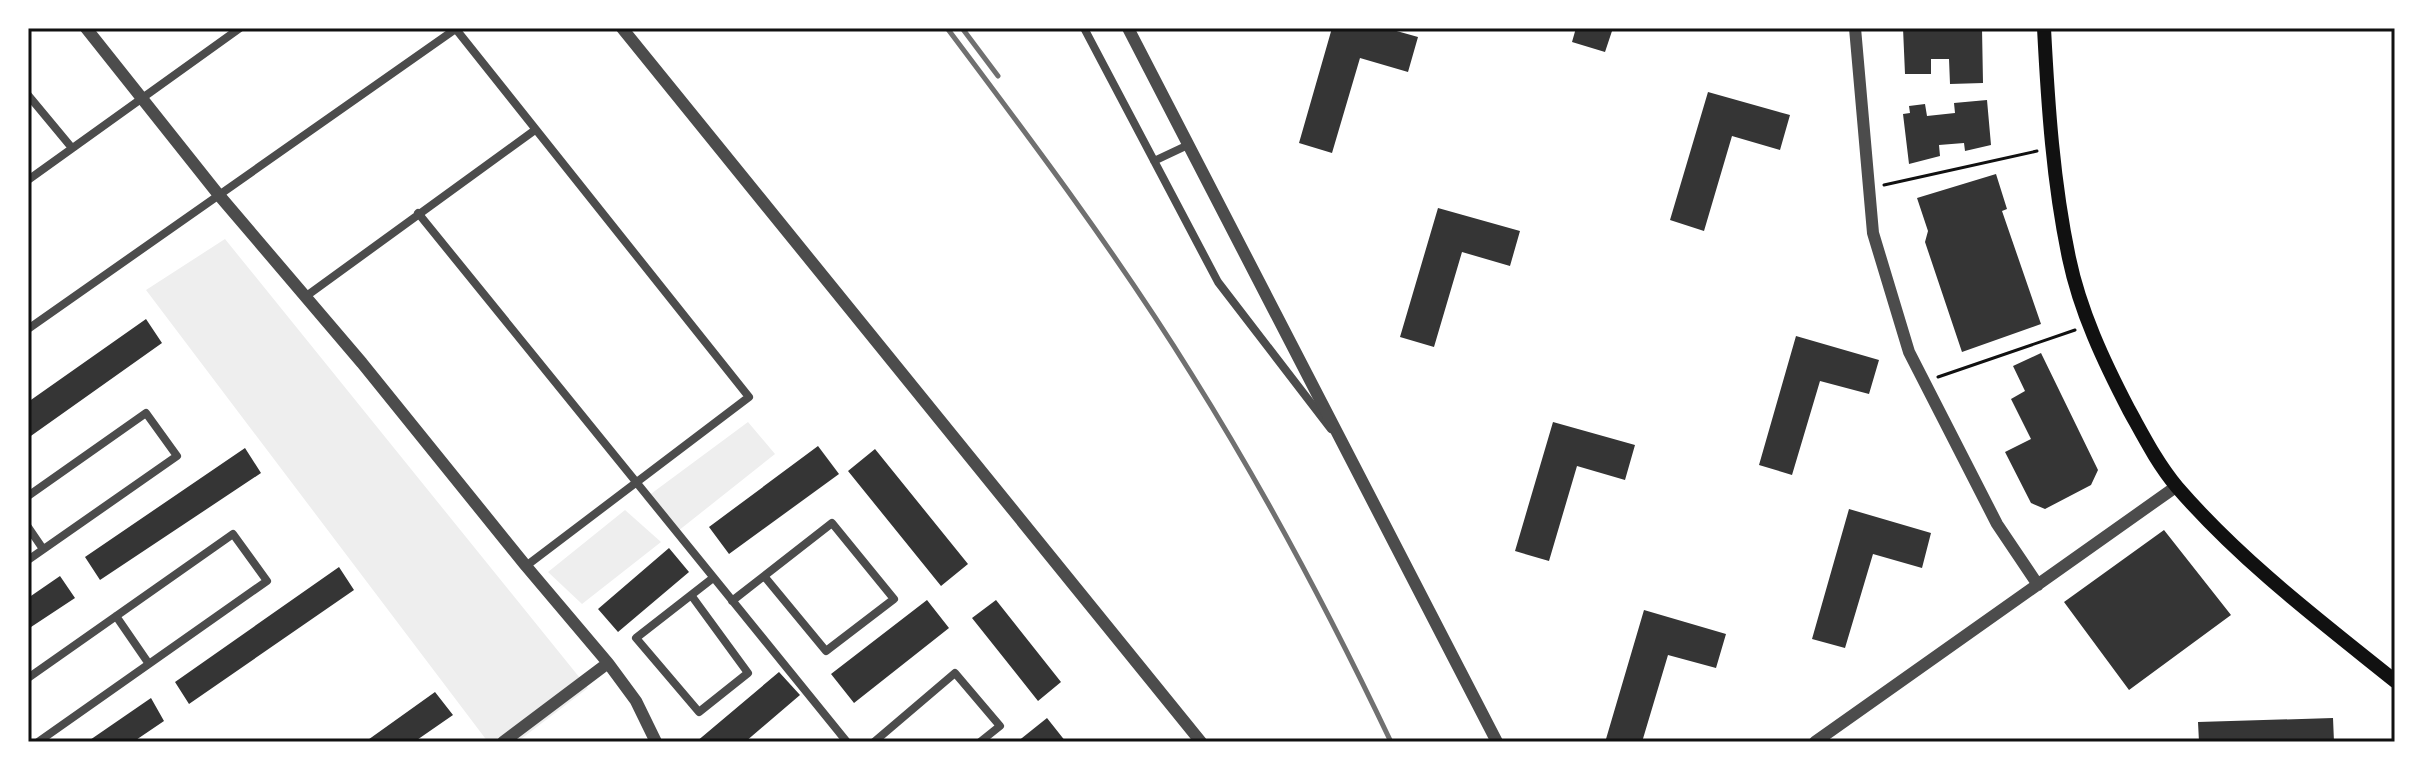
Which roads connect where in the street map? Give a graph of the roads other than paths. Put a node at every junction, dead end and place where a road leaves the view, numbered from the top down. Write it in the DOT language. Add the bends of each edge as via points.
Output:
graph roads {
  1 [pos="86,28"];
  2 [pos="240,28"];
  3 [pos="456,28"];
  4 [pos="622,28"];
  5 [pos="1084,28"];
  6 [pos="1128,28"];
  7 [pos="1855,28"];
  8 [pos="2044,28"];
  9 [pos="28,95"];
  10 [pos="142,99"];
  11 [pos="535,130"];
  12 [pos="1188,145"];
  13 [pos="72,148"];
  14 [pos="1154,161"];
  15 [pos="28,180"];
  16 [pos="218,194"];
  17 [pos="418,213"];
  18 [pos="305,297"];
  19 [pos="28,329"];
  20 [pos="1343,446"];
  21 [pos="636,483"];
  22 [pos="2177,486"];
  23 [pos="28,496"];
  24 [pos="28,527"];
  25 [pos="43,549"];
  26 [pos="28,560"];
  27 [pos="526,566"];
  28 [pos="764,576"];
  29 [pos="713,578"];
  30 [pos="2038,585"];
  31 [pos="691,595"];
  32 [pos="732,601"];
  33 [pos="116,616"];
  34 [pos="608,663"];
  35 [pos="149,664"];
  36 [pos="28,678"];
  37 [pos="2395,681"];
  38 [pos="881,740"];
  39 [pos="38,742"];
  40 [pos="503,742"];
  41 [pos="656,742"];
  42 [pos="847,742"];
  43 [pos="980,742"];
  44 [pos="1201,742"];
  45 [pos="1497,742"];
  46 [pos="1815,742"];
  1 -- 10 [label="street"];
  2 -- 10 [label="street"];
  3 -- 11 [label="street"];
  3 -- 16 [label="street"];
  4 -- 44 [label="street"];
  5 -- 14 [label="street"];
  6 -- 12 [label="street"];
  7 -- 30 [label="street" via="1873,233 1909,352 1997,524"];
  8 -- 22 [label="main road" via="2069,260 2090,325 2140,431"];
  9 -- 13 [label="street"];
  10 -- 13 [label="street"];
  10 -- 16 [label="street"];
  11 -- 17 [label="street"];
  11 -- 21 [label="street" via="749,397"];
  12 -- 14 [label="street"];
  12 -- 20 [label="street"];
  13 -- 15 [label="street"];
  14 -- 20 [label="street" via="1218,282"];
  16 -- 18 [label="street"];
  16 -- 19 [label="street"];
  17 -- 18 [label="street"];
  17 -- 21 [label="street"];
  18 -- 27 [label="street"];
  20 -- 45 [label="street"];
  21 -- 27 [label="street"];
  21 -- 29 [label="street"];
  22 -- 30 [label="street"];
  22 -- 37 [label="main road" via="2293,600"];
  23 -- 25 [label="street" via="146,413 177,456"];
  24 -- 25 [label="street"];
  25 -- 26 [label="street"];
  27 -- 34 [label="street"];
  28 -- 28 [label="street" via="832,523 894,599 826,651"];
  28 -- 32 [label="street"];
  29 -- 31 [label="street"];
  29 -- 32 [label="street"];
  30 -- 46 [label="street"];
  31 -- 31 [label="street" via="636,638 699,712 748,673"];
  32 -- 42 [label="street"];
  33 -- 35 [label="street"];
  33 -- 35 [label="street" via="233,534 267,581"];
  33 -- 36 [label="street"];
  34 -- 40 [label="street"];
  34 -- 41 [label="street" via="636,701"];
  35 -- 39 [label="street"];
  38 -- 43 [label="street" via="955,673 1000,726"];
}
